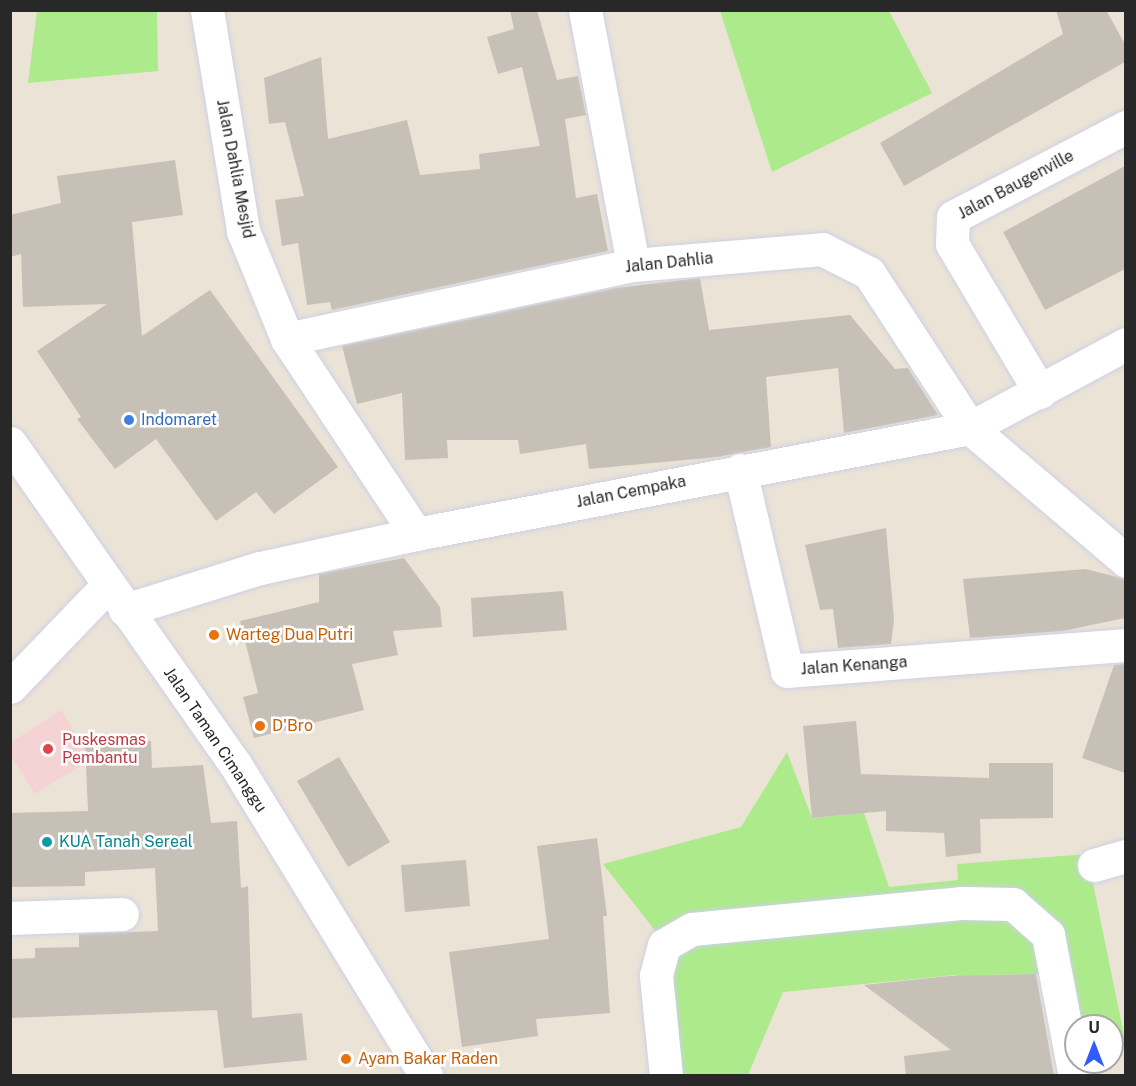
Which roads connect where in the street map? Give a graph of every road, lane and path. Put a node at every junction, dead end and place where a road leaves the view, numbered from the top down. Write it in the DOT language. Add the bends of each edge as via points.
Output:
graph roads {
  1 [pos="207,10"];
  2 [pos="585,10"];
  3 [pos="1125,127"];
  4 [pos="633,265"];
  5 [pos="287,339"];
  6 [pos="1125,344"];
  7 [pos="1040,392"];
  8 [pos="970,428"];
  9 [pos="10,443"];
  10 [pos="740,470"];
  11 [pos="416,534"];
  12 [pos="1125,561"];
  13 [pos="116,597"];
  14 [pos="1125,645"];
  15 [pos="10,687"];
  16 [pos="1125,856"];
  17 [pos="1094,865"];
  18 [pos="122,914"];
  19 [pos="10,918"];
  20 [pos="426,1076"];
  21 [pos="666,1076"];
  22 [pos="1075,1076"];
  1 -- 5 [label="street, Jalan Dahlia Mesjid" via="243,231"];
  2 -- 4 [label="street"];
  3 -- 7 [label="street, Jalan Baugenville" via="953,217 952,244"];
  4 -- 5 [label="street, Jalan Dahlia"];
  4 -- 8 [label="street, Jalan Dahlia" via="822,249 869,273"];
  5 -- 11 [label="street, Jalan Dahlia Mesjid"];
  6 -- 7 [label="street, Jalan Cempaka"];
  7 -- 8 [label="street, Jalan Cempaka"];
  8 -- 10 [label="street, Jalan Cempaka"];
  8 -- 12 [label="street"];
  9 -- 13 [label="street, Jalan Taman Cimanggu"];
  10 -- 11 [label="street, Jalan Cempaka"];
  10 -- 14 [label="street, Jalan Kenanga" via="788,670"];
  11 -- 13 [label="street, Jalan Cempaka"];
  13 -- 15 [label="street"];
  13 -- 20 [label="street, Jalan Taman Cimanggu" via="235,764"];
  16 -- 17 [label="street"];
  18 -- 19 [label="street"];
  21 -- 22 [label="street" via="656,975 664,945 692,929 963,903 1013,904 1048,935"];
}
